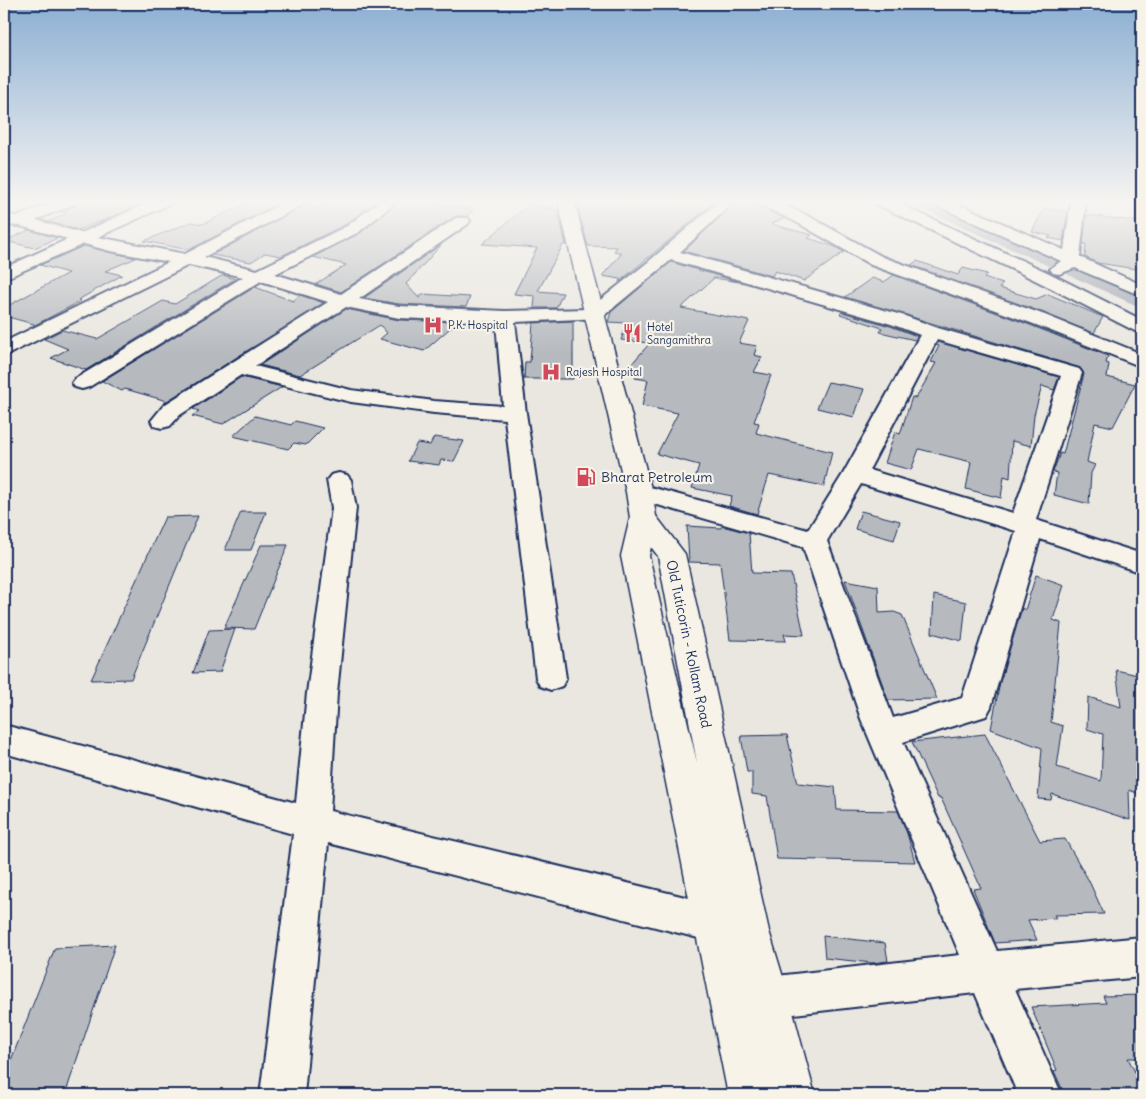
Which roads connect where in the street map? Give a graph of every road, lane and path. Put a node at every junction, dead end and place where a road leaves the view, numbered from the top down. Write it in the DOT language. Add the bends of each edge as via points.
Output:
graph roads {
  1 [pos="50,252"];
  2 [pos="148,252"];
  3 [pos="201,252"];
  4 [pos="306,252"];
  5 [pos="415,252"];
  6 [pos="579,252"];
  7 [pos="861,252"];
  8 [pos="1017,252"];
  9 [pos="1037,252"];
  10 [pos="1064,252"];
  11 [pos="668,254"];
  12 [pos="188,259"];
  13 [pos="1059,268"];
  14 [pos="4,274"];
  15 [pos="259,276"];
  16 [pos="1142,291"];
  17 [pos="342,301"];
  18 [pos="594,314"];
  19 [pos="506,317"];
  20 [pos="1142,327"];
  21 [pos="931,332"];
  22 [pos="4,349"];
  23 [pos="1142,361"];
  24 [pos="236,368"];
  25 [pos="82,383"];
  26 [pos="515,413"];
  27 [pos="162,421"];
  28 [pos="855,474"];
  29 [pos="339,480"];
  30 [pos="641,505"];
  31 [pos="1026,526"];
  32 [pos="814,541"];
  33 [pos="1142,564"];
  34 [pos="551,678"];
  35 [pos="884,734"];
  36 [pos="4,739"];
  37 [pos="312,823"];
  38 [pos="714,923"];
  39 [pos="1142,957"];
  40 [pos="986,972"];
  41 [pos="768,997"];
  42 [pos="282,1095"];
  43 [pos="751,1095"];
  44 [pos="792,1095"];
  45 [pos="1040,1095"];
  1 -- 14 [label="street"];
  2 -- 12 [label="street"];
  3 -- 12 [label="street"];
  4 -- 15 [label="street"];
  5 -- 17 [label="street"];
  6 -- 18 [label="main road, Old Tuticorin - Kollam Road"];
  7 -- 23 [label="street" via="877,261 1038,319"];
  8 -- 13 [label="street"];
  9 -- 13 [label="street"];
  10 -- 13 [label="street"];
  11 -- 18 [label="street"];
  11 -- 21 [label="street"];
  12 -- 15 [label="street"];
  12 -- 22 [label="street"];
  13 -- 16 [label="street"];
  13 -- 20 [label="street"];
  15 -- 17 [label="street"];
  15 -- 25 [label="street"];
  17 -- 19 [label="street" via="399,312"];
  17 -- 24 [label="street"];
  18 -- 19 [label="street"];
  18 -- 30 [label="main road, Old Tuticorin - Kollam Road"];
  19 -- 26 [label="street"];
  21 -- 28 [label="street"];
  21 -- 31 [label="street" via="1072,373"];
  24 -- 26 [label="street" via="351,396"];
  24 -- 27 [label="street" via="172,410"];
  26 -- 34 [label="street"];
  28 -- 31 [label="street"];
  28 -- 32 [label="street"];
  29 -- 37 [label="street" via="344,508 322,693"];
  30 -- 32 [label="street"];
  30 -- 38 [label="main road" via="635,556"];
  30 -- 41 [label="main road, Old Tuticorin - Kollam Road" via="671,554 749,931"];
  31 -- 33 [label="street"];
  31 -- 35 [label="street" via="975,707"];
  32 -- 35 [label="street"];
  35 -- 40 [label="street"];
  36 -- 37 [label="street"];
  37 -- 38 [label="street"];
  37 -- 42 [label="street"];
  38 -- 43 [label="main road"];
  39 -- 40 [label="street"];
  40 -- 41 [label="street"];
  40 -- 45 [label="street"];
  41 -- 44 [label="main road, Old Tuticorin - Kollam Road"];
}
